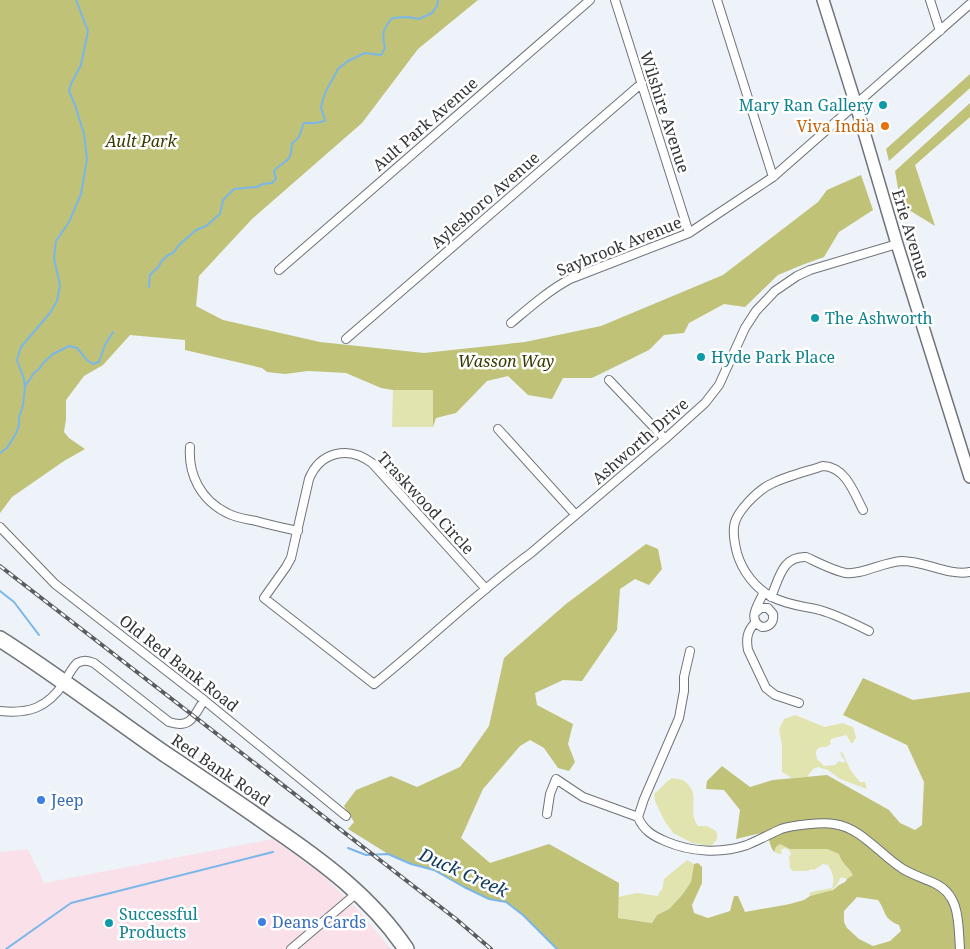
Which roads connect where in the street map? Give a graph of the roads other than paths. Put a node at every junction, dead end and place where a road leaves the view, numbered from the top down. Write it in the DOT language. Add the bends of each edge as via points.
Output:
graph roads {
  1 [pos="590,0"];
  2 [pos="615,0"];
  3 [pos="717,0"];
  4 [pos="823,0"];
  5 [pos="930,0"];
  6 [pos="970,4"];
  7 [pos="940,31"];
  8 [pos="642,83"];
  9 [pos="856,105"];
  10 [pos="773,177"];
  11 [pos="689,233"];
  12 [pos="897,244"];
  13 [pos="279,270"];
  14 [pos="511,323"];
  15 [pos="346,339"];
  16 [pos="609,380"];
  17 [pos="498,429"];
  18 [pos="665,439"];
  19 [pos="190,447"];
  20 [pos="970,477"];
  21 [pos="863,510"];
  22 [pos="575,514"];
  23 [pos="0,527"];
  24 [pos="298,531"];
  25 [pos="970,572"];
  26 [pos="486,589"];
  27 [pos="771,596"];
  28 [pos="754,613"];
  29 [pos="773,614"];
  30 [pos="755,623"];
  31 [pos="869,631"];
  32 [pos="0,639"];
  33 [pos="690,651"];
  34 [pos="390,671"];
  35 [pos="65,682"];
  36 [pos="204,700"];
  37 [pos="798,703"];
  38 [pos="0,710"];
  39 [pos="547,814"];
  40 [pos="346,816"];
  41 [pos="638,817"];
  42 [pos="357,893"];
  43 [pos="291,949"];
  44 [pos="406,949"];
  45 [pos="960,949"];
  1 -- 13 [label="street, Ault Park Avenue"];
  2 -- 8 [label="street, Wilshire Avenue"];
  3 -- 10 [label="street"];
  4 -- 9 [label="street, Erie Avenue"];
  5 -- 7 [label="street"];
  6 -- 7 [label="street, Saybrook Avenue"];
  7 -- 9 [label="street, Saybrook Avenue"];
  8 -- 11 [label="street, Wilshire Avenue"];
  8 -- 15 [label="street, Aylesboro Avenue"];
  9 -- 10 [label="street, Saybrook Avenue"];
  9 -- 12 [label="street, Erie Avenue"];
  10 -- 11 [label="street, Saybrook Avenue"];
  11 -- 14 [label="street, Saybrook Avenue" via="570,279 542,296"];
  12 -- 18 [label="street, Ashworth Drive" via="810,270 775,291 749,322 712,396"];
  12 -- 20 [label="street, Erie Avenue"];
  16 -- 18 [label="street"];
  17 -- 22 [label="street"];
  18 -- 22 [label="street, Ashworth Drive"];
  19 -- 24 [label="street" via="194,478 215,506 228,514"];
  21 -- 27 [label="street" via="846,477 831,466 772,483 756,494 744,506 734,525 734,543 748,575"];
  22 -- 26 [label="street, Ashworth Drive"];
  23 -- 36 [label="street, Old Red Bank Road" via="55,584"];
  24 -- 26 [label="street, Traskwood Circle" via="309,479 315,468 334,454 354,454 372,463"];
  24 -- 34 [label="street, Traskwood Circle" via="286,567 264,598 374,684"];
  25 -- 27 [label="street" via="956,573 900,561 847,573 799,557 788,562"];
  26 -- 34 [label="street, Ashworth Drive"];
  27 -- 28 [label="street"];
  27 -- 29 [label="street"];
  27 -- 31 [label="street" via="784,603 820,610"];
  28 -- 29 [label="street" via="764,608"];
  28 -- 30 [label="street"];
  29 -- 30 [label="street" via="773,621 768,626"];
  30 -- 37 [label="street" via="748,633 748,650 766,688 775,695"];
  32 -- 35 [label="highway, Red Bank Road"];
  33 -- 41 [label="street" via="679,718"];
  35 -- 36 [label="street" via="77,663 90,661 169,722 178,725 190,720"];
  35 -- 38 [label="street" via="39,707 22,711"];
  35 -- 42 [label="highway, Red Bank Road" via="305,850"];
  36 -- 40 [label="street, Old Red Bank Road"];
  39 -- 41 [label="street" via="556,779 584,796"];
  41 -- 45 [label="street" via="655,836 673,845 704,851 745,845 783,828 825,823 851,828 902,868 945,890 958,914"];
  42 -- 43 [label="street"];
  42 -- 44 [label="highway, Red Bank Road"];
}
